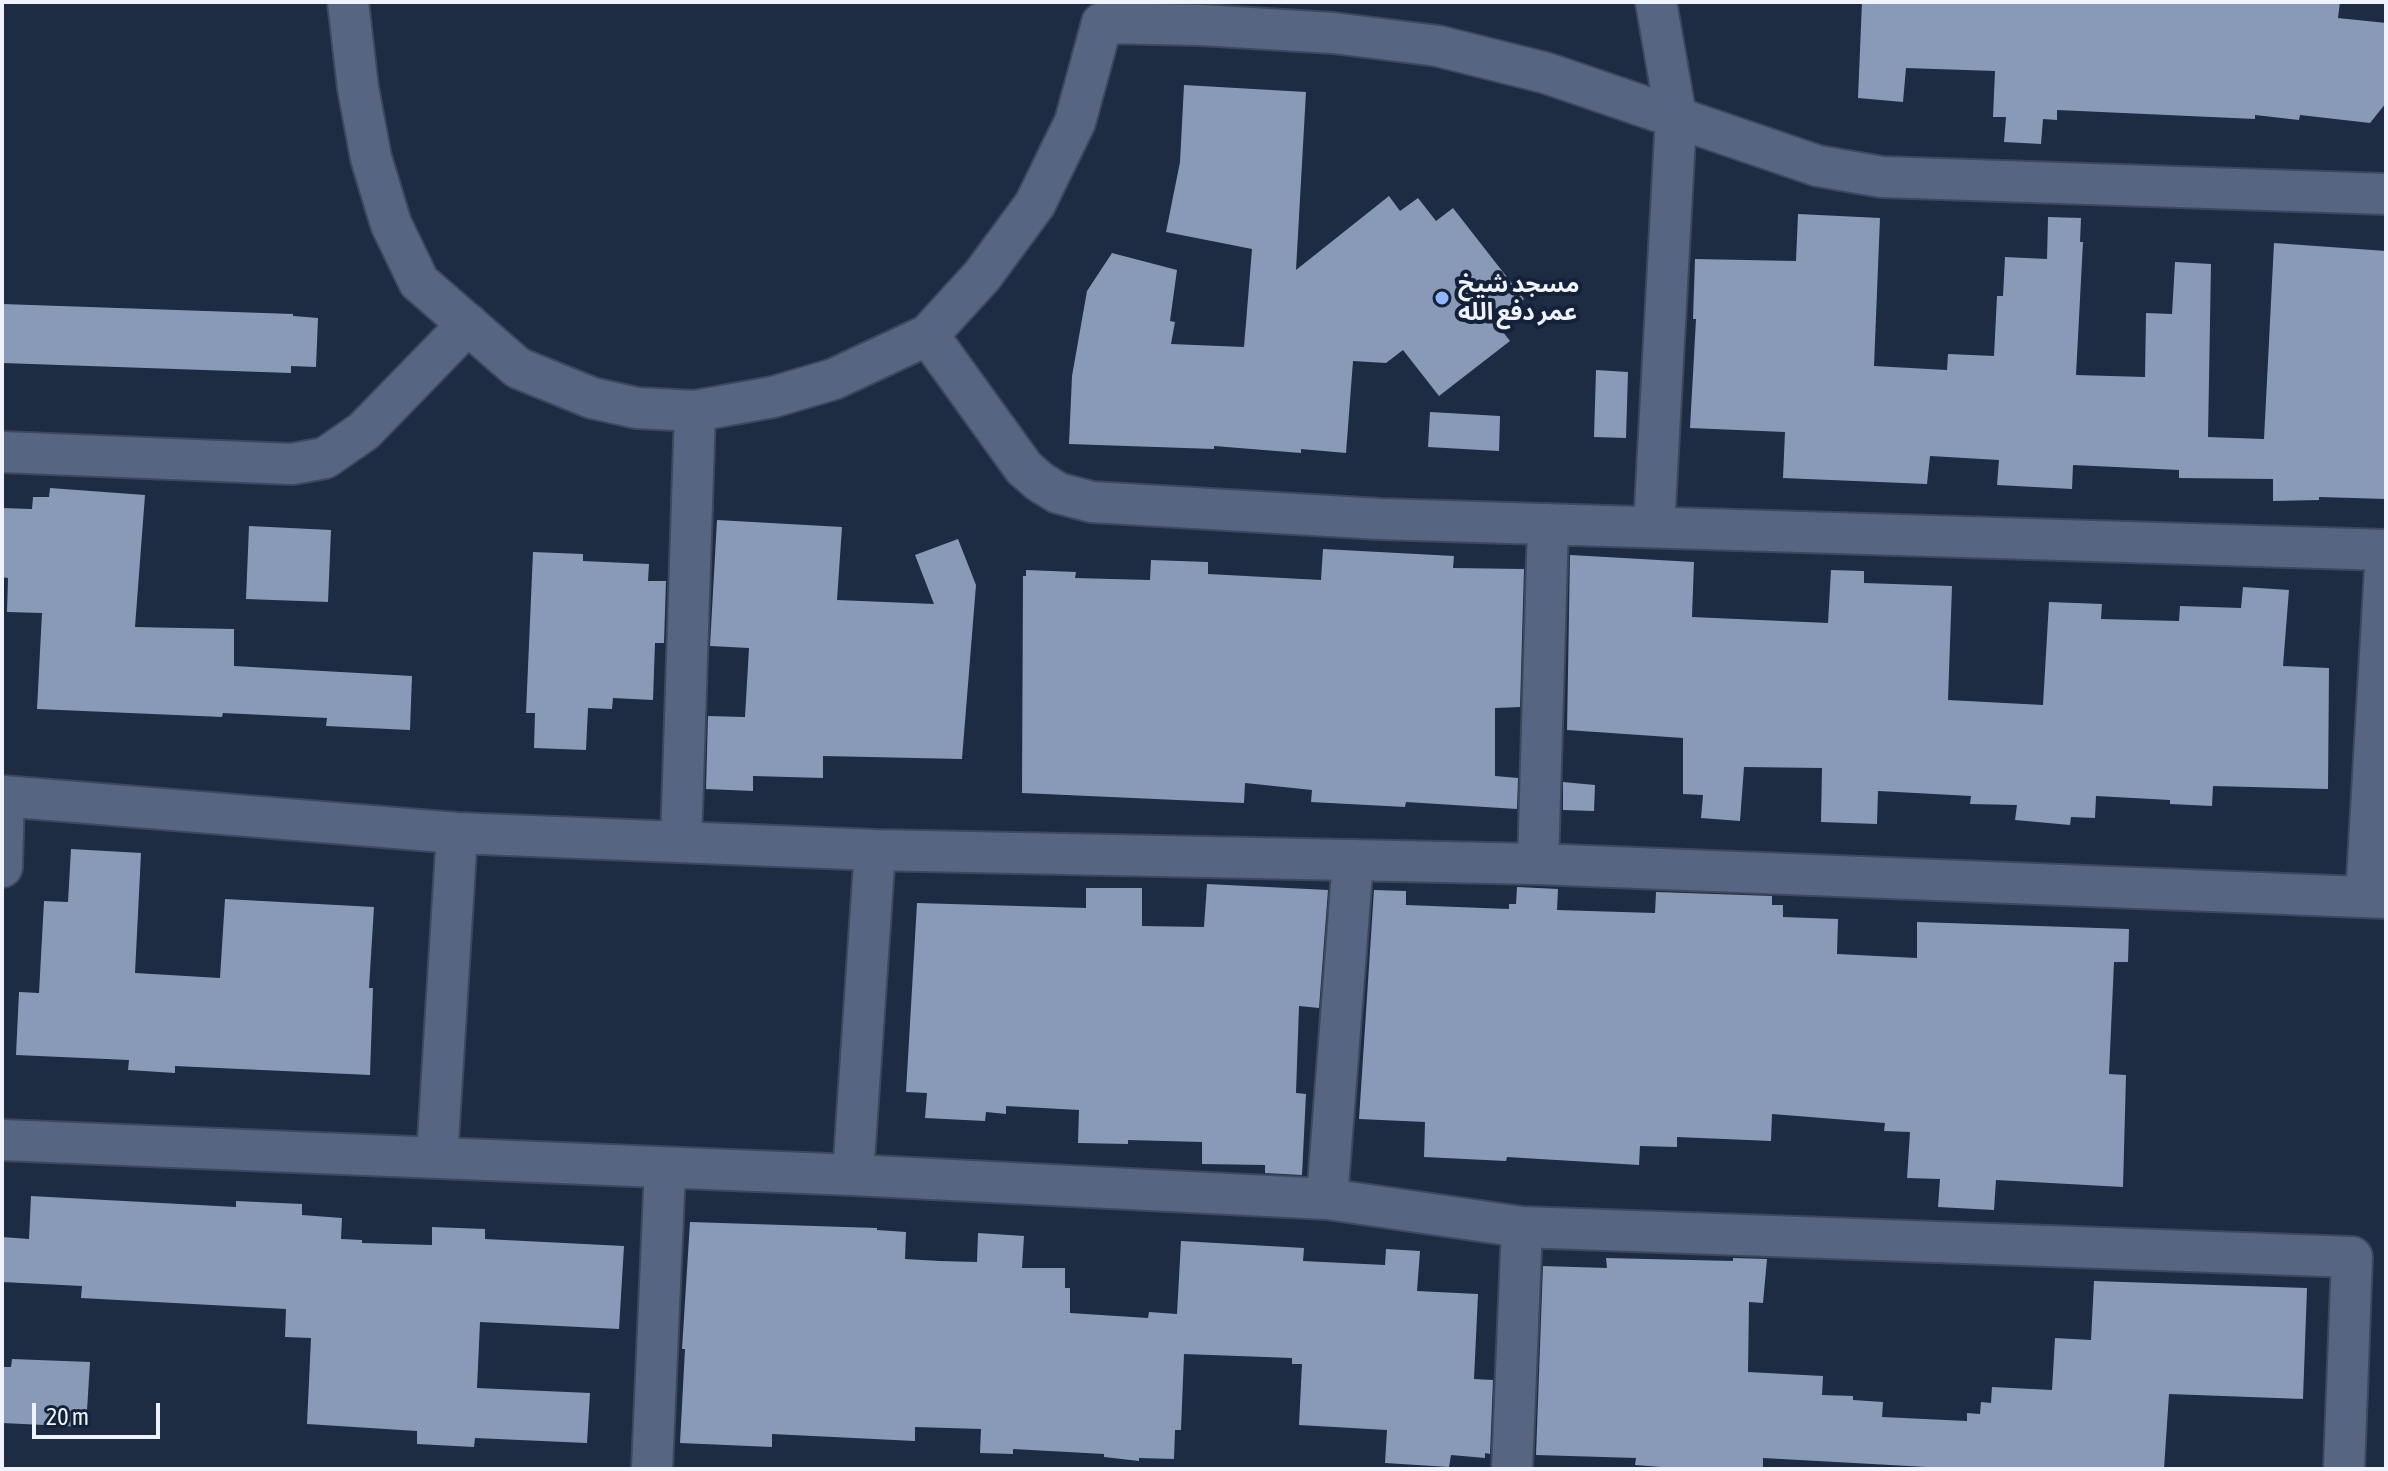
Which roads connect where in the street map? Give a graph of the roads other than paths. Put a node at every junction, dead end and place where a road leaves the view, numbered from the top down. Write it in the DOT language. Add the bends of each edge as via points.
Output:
graph roads {
  1 [pos="348,2"];
  2 [pos="1656,2"];
  3 [pos="1103,13"];
  4 [pos="1676,117"];
  5 [pos="2386,194"];
  6 [pos="468,324"];
  7 [pos="928,335"];
  8 [pos="695,411"];
  9 [pos="2,452"];
  10 [pos="1548,524"];
  11 [pos="1654,527"];
  12 [pos="2386,550"];
  13 [pos="3,796"];
  14 [pos="457,833"];
  15 [pos="681,842"];
  16 [pos="875,850"];
  17 [pos="1353,860"];
  18 [pos="1538,864"];
  19 [pos="2,867"];
  20 [pos="2376,898"];
  21 [pos="2,1140"];
  22 [pos="437,1158"];
  23 [pos="665,1169"];
  24 [pos="853,1175"];
  25 [pos="1327,1199"];
  26 [pos="1522,1227"];
  27 [pos="2369,1258"];
  28 [pos="652,1469"];
  29 [pos="1512,1469"];
  30 [pos="2344,1469"];
  1 -- 6 [label="street" via="371,158 391,224 419,282"];
  2 -- 4 [label="street"];
  3 -- 4 [label="street" via="1438,46 1546,73"];
  3 -- 7 [label="street" via="1075,122 1035,204 982,276"];
  4 -- 5 [label="street" via="1818,166 1882,177"];
  4 -- 11 [label="street"];
  6 -- 8 [label="street" via="518,368 592,398 637,408"];
  6 -- 9 [label="street" via="364,431 325,458 292,464"];
  7 -- 8 [label="street" via="834,379"];
  7 -- 10 [label="street" via="1024,468 1058,493 1092,502"];
  8 -- 15 [label="street"];
  10 -- 11 [label="street"];
  10 -- 18 [label="street"];
  11 -- 12 [label="street"];
  12 -- 20 [label="street"];
  13 -- 14 [label="street"];
  13 -- 19 [label="street"];
  14 -- 15 [label="street"];
  14 -- 22 [label="street"];
  15 -- 16 [label="street"];
  16 -- 17 [label="street"];
  16 -- 24 [label="street"];
  17 -- 18 [label="street"];
  17 -- 25 [label="street"];
  18 -- 20 [label="street"];
  21 -- 22 [label="street"];
  22 -- 23 [label="street"];
  23 -- 24 [label="street"];
  23 -- 28 [label="street"];
  24 -- 25 [label="street"];
  25 -- 26 [label="street"];
  26 -- 27 [label="street"];
  26 -- 29 [label="street"];
  27 -- 30 [label="street"];
}
